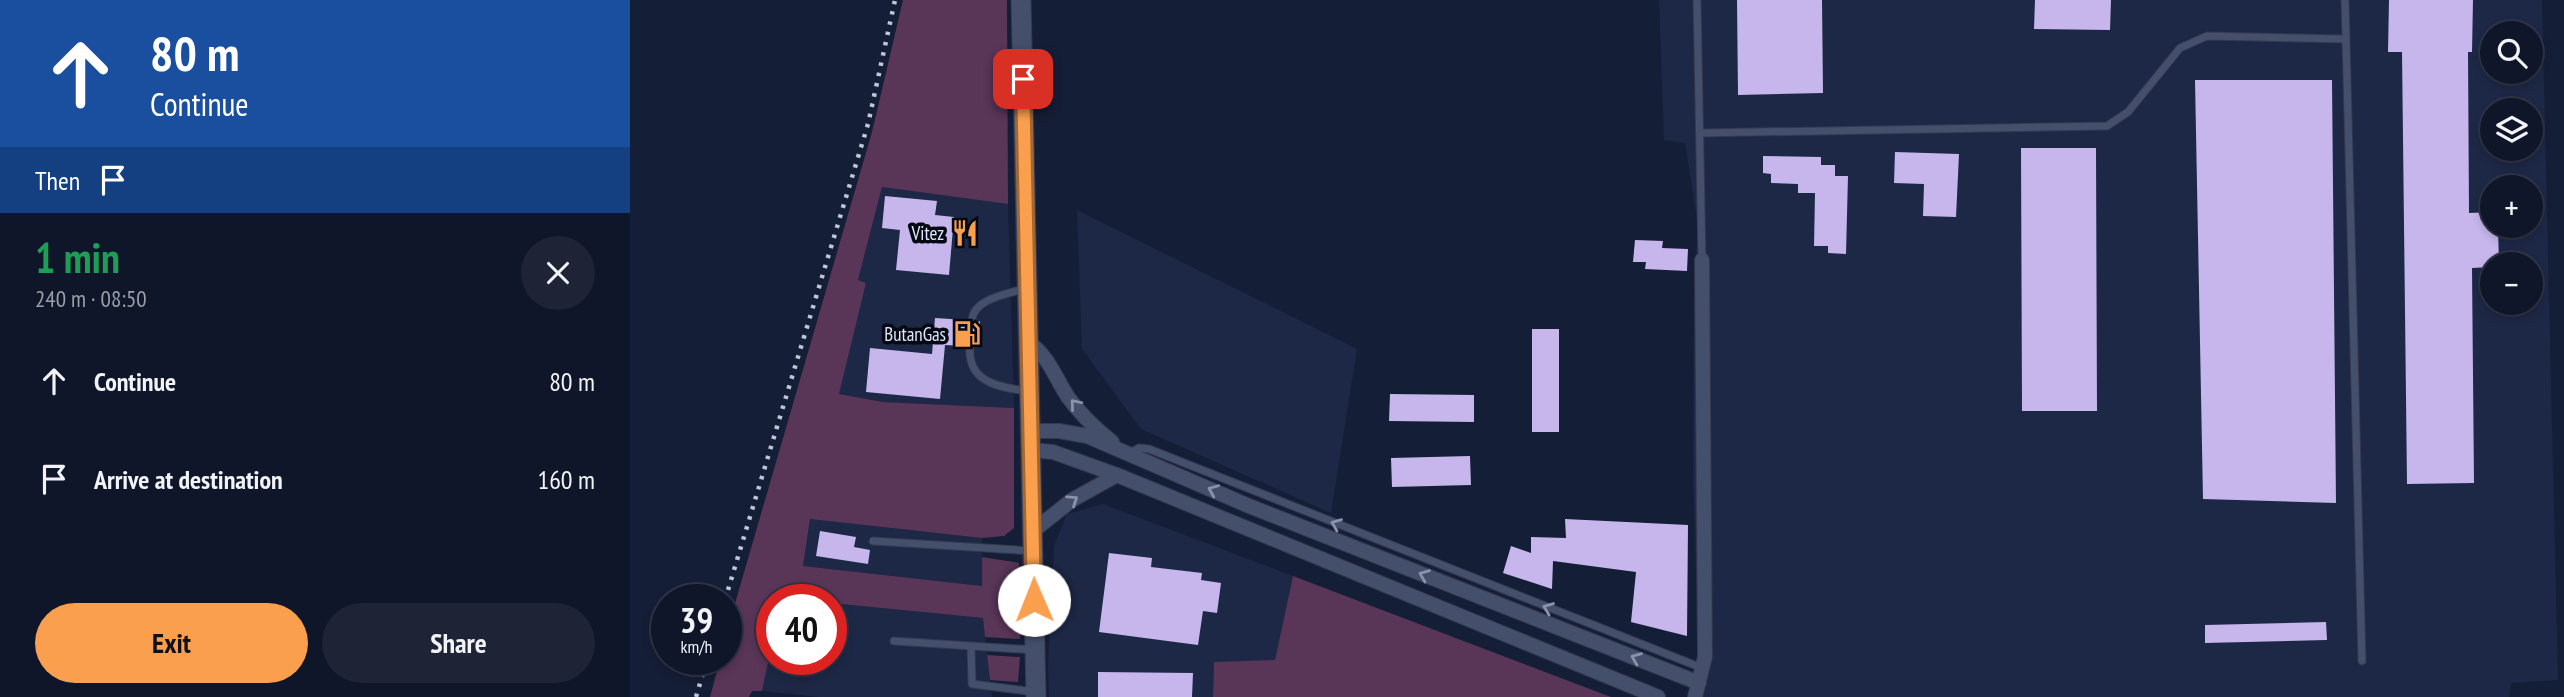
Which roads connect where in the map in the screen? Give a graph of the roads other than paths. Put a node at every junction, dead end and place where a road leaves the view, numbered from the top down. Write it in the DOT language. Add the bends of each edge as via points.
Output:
graph roads {
  1 [pos="1021,0"];
  2 [pos="1697,0"];
  3 [pos="2345,0"];
  4 [pos="2345,39"];
  5 [pos="1700,133"];
  6 [pos="1702,260"];
  7 [pos="1027,288"];
  8 [pos="972,320"];
  9 [pos="1029,343"];
  10 [pos="970,346"];
  11 [pos="1030,391"];
  12 [pos="1031,440"];
  13 [pos="1126,453"];
  14 [pos="1117,475"];
  15 [pos="873,541"];
  16 [pos="1033,541"];
  17 [pos="894,641"];
  18 [pos="971,646"];
  19 [pos="1035,650"];
  20 [pos="2362,661"];
  21 [pos="1699,683"];
  22 [pos="1036,694"];
  23 [pos="1658,697"];
  1 -- 7 [label="street"];
  2 -- 5 [label="lane"];
  3 -- 4 [label="lane"];
  4 -- 5 [label="lane" via="2207,36 2180,48 2128,112 2108,126"];
  4 -- 20 [label="lane"];
  5 -- 6 [label="lane"];
  6 -- 21 [label="street" via="1705,643"];
  7 -- 8 [label="lane" via="987,301 972,314"];
  7 -- 9 [label="street"];
  9 -- 11 [label="street"];
  13 -- 9 [label="street, one-way" via="1069,398"];
  10 -- 11 [label="lane" via="969,358 984,380"];
  11 -- 12 [label="street"];
  12 -- 13 [label="street" via="1059,432 1087,436"];
  12 -- 14 [label="street"];
  12 -- 16 [label="street"];
  21 -- 13 [label="street, one-way"];
  16 -- 14 [label="street, one-way" via="1072,500"];
  14 -- 23 [label="street"];
  15 -- 16 [label="lane"];
  16 -- 19 [label="street"];
  17 -- 18 [label="lane"];
  18 -- 19 [label="lane"];
  18 -- 22 [label="lane" via="972,684"];
  19 -- 22 [label="street"];
}
